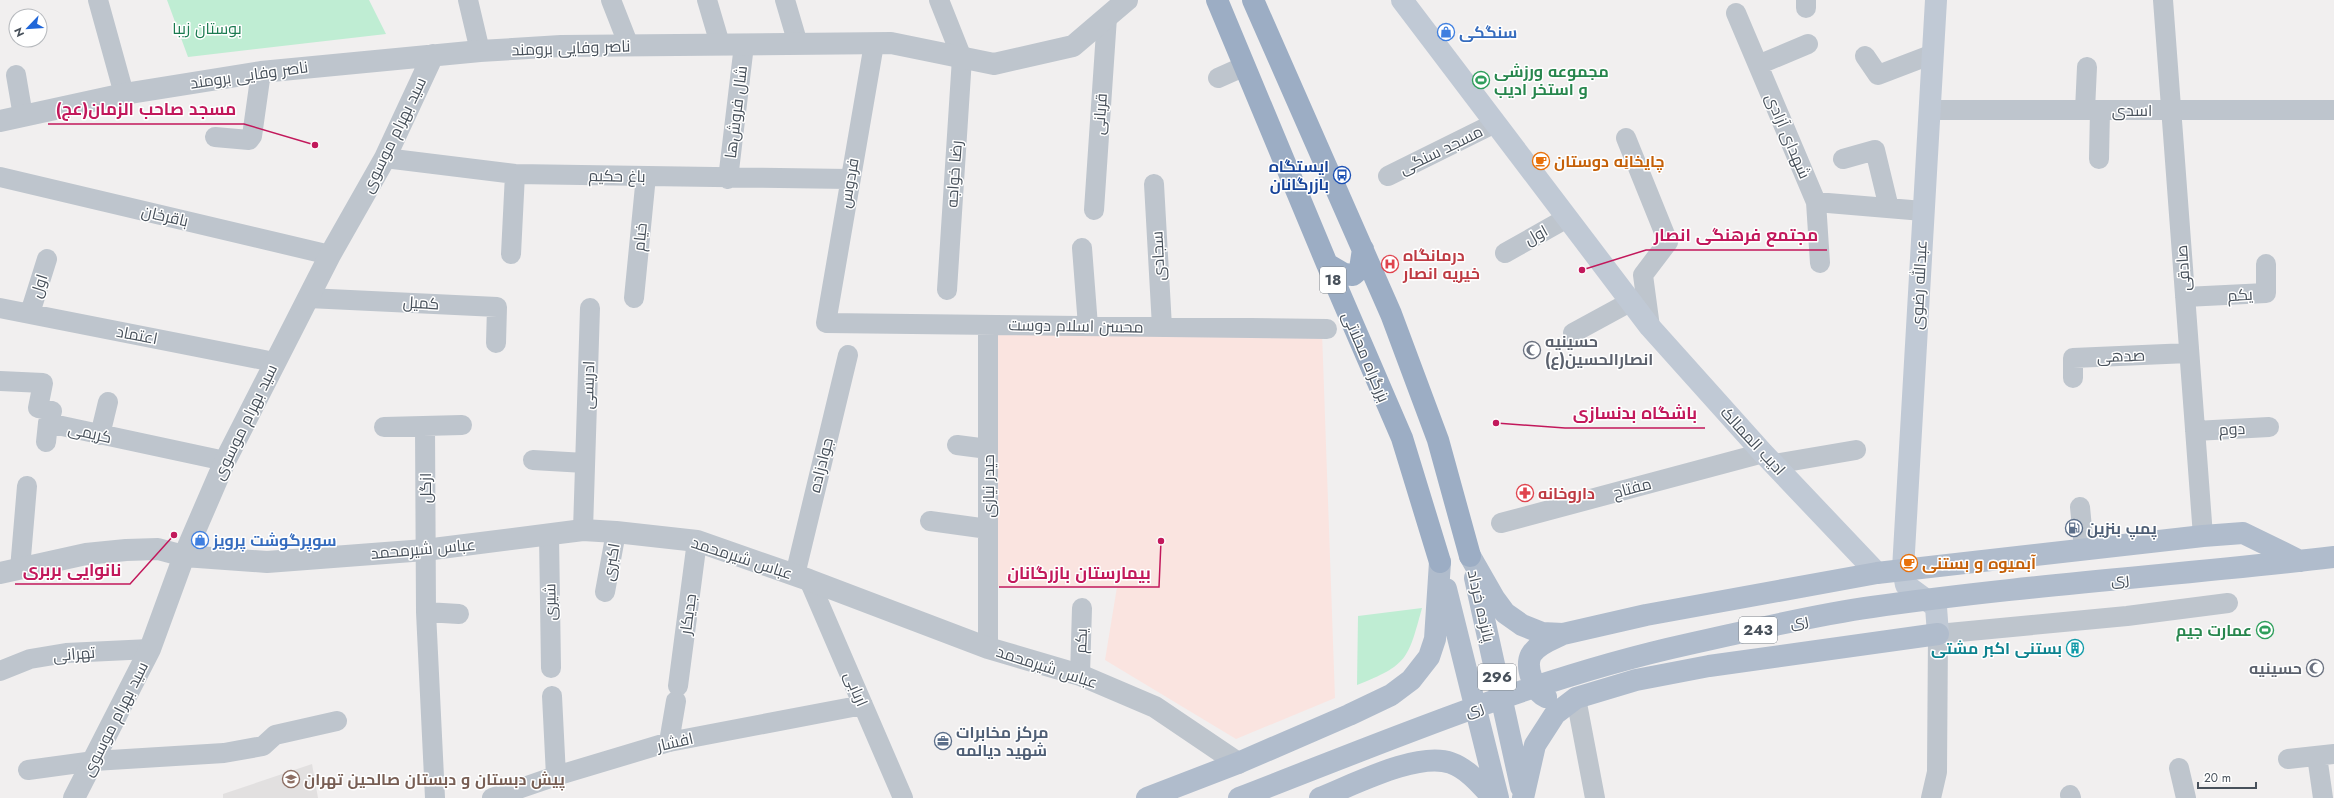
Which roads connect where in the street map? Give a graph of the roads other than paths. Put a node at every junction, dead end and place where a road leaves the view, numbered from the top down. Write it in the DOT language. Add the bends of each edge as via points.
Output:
graph roads {
  1 [pos="98,0"];
  2 [pos="468,0"];
  3 [pos="611,0"];
  4 [pos="707,0"];
  5 [pos="785,0"];
  6 [pos="939,0"];
  7 [pos="1128,0"];
  8 [pos="1217,0"];
  9 [pos="1253,0"];
  10 [pos="1402,0"];
  11 [pos="1936,0"];
  12 [pos="2163,0"];
  13 [pos="1736,13"];
  14 [pos="1107,17"];
  15 [pos="720,44"];
  16 [pos="798,44"];
  17 [pos="874,44"];
  18 [pos="1808,44"];
  19 [pos="744,45"];
  20 [pos="629,46"];
  21 [pos="480,51"];
  22 [pos="433,54"];
  23 [pos="1933,54"];
  24 [pos="1865,56"];
  25 [pos="962,58"];
  26 [pos="1758,65"];
  27 [pos="1245,66"];
  28 [pos="2087,67"];
  29 [pos="261,72"];
  30 [pos="16,75"];
  31 [pos="1218,78"];
  32 [pos="124,94"];
  33 [pos="1929,110"];
  34 [pos="2092,110"];
  35 [pos="2172,110"];
  36 [pos="2334,110"];
  37 [pos="23,116"];
  38 [pos="0,121"];
  39 [pos="1495,123"];
  40 [pos="215,137"];
  41 [pos="1626,138"];
  42 [pos="385,158"];
  43 [pos="1843,159"];
  44 [pos="2099,159"];
  45 [pos="515,174"];
  46 [pos="646,176"];
  47 [pos="1388,176"];
  48 [pos="0,178"];
  49 [pos="728,179"];
  50 [pos="849,180"];
  51 [pos="1154,184"];
  52 [pos="1816,202"];
  53 [pos="1889,208"];
  54 [pos="1094,210"];
  55 [pos="1924,211"];
  56 [pos="1567,218"];
  57 [pos="1082,248"];
  58 [pos="1363,249"];
  59 [pos="1504,253"];
  60 [pos="330,254"];
  61 [pos="511,254"];
  62 [pos="48,259"];
  63 [pos="1820,263"];
  64 [pos="1327,264"];
  65 [pos="2266,264"];
  66 [pos="947,290"];
  67 [pos="2185,297"];
  68 [pos="308,298"];
  69 [pos="634,298"];
  70 [pos="1630,302"];
  71 [pos="0,308"];
  72 [pos="590,308"];
  73 [pos="30,314"];
  74 [pos="826,323"];
  75 [pos="988,325"];
  76 [pos="1088,326"];
  77 [pos="1162,327"];
  78 [pos="1650,327"];
  79 [pos="1327,329"];
  80 [pos="1573,333"];
  81 [pos="496,343"];
  82 [pos="2189,353"];
  83 [pos="848,355"];
  84 [pos="274,362"];
  85 [pos="2073,378"];
  86 [pos="0,381"];
  87 [pos="108,402"];
  88 [pos="462,425"];
  89 [pos="384,427"];
  90 [pos="425,427"];
  91 [pos="2269,427"];
  92 [pos="2195,431"];
  93 [pos="100,435"];
  94 [pos="957,444"];
  95 [pos="988,448"];
  96 [pos="1856,450"];
  97 [pos="1768,459"];
  98 [pos="533,460"];
  99 [pos="225,461"];
  100 [pos="585,463"];
  101 [pos="27,486"];
  102 [pos="2080,507"];
  103 [pos="930,521"];
  104 [pos="1501,523"];
  105 [pos="988,529"];
  106 [pos="583,530"];
  107 [pos="616,532"];
  108 [pos="549,535"];
  109 [pos="2203,536"];
  110 [pos="697,541"];
  111 [pos="2084,549"];
  112 [pos="425,550"];
  113 [pos="184,556"];
  114 [pos="1470,556"];
  115 [pos="2334,557"];
  116 [pos="2300,561"];
  117 [pos="1440,562"];
  118 [pos="1903,569"];
  119 [pos="10,571"];
  120 [pos="1877,572"];
  121 [pos="802,577"];
  122 [pos="605,592"];
  123 [pos="2228,603"];
  124 [pos="1082,608"];
  125 [pos="426,612"];
  126 [pos="459,614"];
  127 [pos="1563,634"];
  128 [pos="1938,634"];
  129 [pos="988,648"];
  130 [pos="150,649"];
  131 [pos="551,668"];
  132 [pos="0,671"];
  133 [pos="1080,675"];
  134 [pos="552,696"];
  135 [pos="1576,698"];
  136 [pos="863,705"];
  137 [pos="338,721"];
  138 [pos="669,742"];
  139 [pos="2326,755"];
  140 [pos="2288,759"];
  141 [pos="94,761"];
  142 [pos="1238,763"];
  143 [pos="2179,768"];
  144 [pos="28,770"];
  145 [pos="556,776"];
  146 [pos="74,798"];
  147 [pos="435,798"];
  148 [pos="492,798"];
  149 [pos="903,798"];
  150 [pos="1147,798"];
  151 [pos="1239,798"];
  152 [pos="1320,798"];
  153 [pos="1493,798"];
  154 [pos="1498,798"];
  155 [pos="1523,798"];
  156 [pos="1595,798"];
  157 [pos="1931,798"];
  158 [pos="2186,798"];
  159 [pos="2323,798"];
  1 -- 32 [label="street"];
  2 -- 21 [label="street"];
  3 -- 20 [label="street"];
  4 -- 15 [label="street"];
  5 -- 16 [label="street"];
  6 -- 25 [label="street"];
  7 -- 14 [label="street, ناصر وفایی برومند"];
  8 -- 27 [label="highway, بزرگراه محلاتی / 18"];
  9 -- 58 [label="highway, 18" via="1339,200"];
  10 -- 39 [label="main road, ادیب الممالک"];
  11 -- 23 [label="main road, عبدالله رضوی"];
  12 -- 35 [label="street, صادقی"];
  13 -- 26 [label="street, شهدای آزادی"];
  14 -- 25 [label="street, ناصر وفایی برومند" via="1073,46 994,64"];
  14 -- 54 [label="street, قربانی"];
  15 -- 19 [label="street, ناصر وفایی برومند"];
  15 -- 20 [label="street, ناصر وفایی برومند"];
  16 -- 17 [label="street, ناصر وفایی برومند"];
  16 -- 19 [label="street, ناصر وفایی برومند"];
  17 -- 25 [label="street, ناصر وفایی برومند" via="891,43"];
  17 -- 50 [label="street, فردوس"];
  18 -- 26 [label="street"];
  19 -- 49 [label="street, شال فروش‌ها"];
  20 -- 21 [label="street, ناصر وفایی برومند" via="561,46"];
  21 -- 22 [label="street, ناصر وفایی برومند"];
  22 -- 29 [label="street, ناصر وفایی برومند"];
  22 -- 42 [label="street, سید بهرام موسوی"];
  23 -- 24 [label="street" via="1878,76"];
  23 -- 33 [label="main road, عبدالله رضوی"];
  25 -- 66 [label="street, رضا خواجه"];
  26 -- 52 [label="street, شهدای آزادی"];
  27 -- 31 [label="street"];
  27 -- 64 [label="highway, بزرگراه محلاتی / 18"];
  28 -- 34 [label="street"];
  29 -- 32 [label="street, ناصر وفایی برومند"];
  29 -- 40 [label="street" via="252,136 248,140"];
  30 -- 37 [label="street"];
  32 -- 37 [label="street, ناصر وفایی برومند"];
  33 -- 34 [label="street, اسدی"];
  33 -- 55 [label="main road, عبدالله رضوی"];
  34 -- 35 [label="street, اسدی"];
  34 -- 44 [label="street"];
  35 -- 36 [label="street, اسدی"];
  35 -- 67 [label="street, صادقی"];
  37 -- 38 [label="street, ناصر وفایی برومند"];
  39 -- 47 [label="street, مسجد سنگی"];
  39 -- 56 [label="main road, ادیب الممالک"];
  41 -- 78 [label="street" via="1668,242 1643,275"];
  42 -- 45 [label="street, باغ حکیم"];
  42 -- 60 [label="street, سید بهرام موسوی"];
  43 -- 53 [label="street" via="1875,150"];
  45 -- 46 [label="street, باغ حکیم"];
  45 -- 61 [label="street"];
  46 -- 49 [label="street, باغ حکیم"];
  46 -- 69 [label="street, خیام"];
  48 -- 60 [label="street, باقرخان"];
  49 -- 50 [label="street, باغ حکیم"];
  50 -- 74 [label="street, فردوس"];
  51 -- 77 [label="street, سجادی"];
  52 -- 53 [label="street"];
  52 -- 63 [label="street, شهدای آزادی"];
  53 -- 55 [label="street"];
  55 -- 118 [label="main road, عبدالله رضوی"];
  56 -- 59 [label="street, اول"];
  56 -- 70 [label="main road, ادیب الممالک"];
  57 -- 76 [label="street"];
  58 -- 64 [label="highway" via="1360,269 1353,274 1344,274"];
  58 -- 114 [label="highway, 18" via="1391,314 1438,440"];
  60 -- 68 [label="street, سید بهرام موسوی"];
  62 -- 73 [label="street, اول"];
  64 -- 117 [label="highway, بزرگراه محلاتی / 18" via="1402,438"];
  65 -- 67 [label="street, یکم" via="2266,293"];
  67 -- 82 [label="street, صادقی"];
  68 -- 81 [label="street, کمیل" via="497,307"];
  68 -- 84 [label="street, سید بهرام موسوی"];
  70 -- 78 [label="main road, ادیب الممالک"];
  70 -- 80 [label="street"];
  71 -- 73 [label="street, اعتماد"];
  72 -- 100 [label="street, ادریسی"];
  73 -- 84 [label="street, اعتماد"];
  74 -- 75 [label="street, محسن اسلام دوست"];
  75 -- 76 [label="street, محسن اسلام دوست"];
  75 -- 95 [label="street, حیدر نیازی"];
  76 -- 77 [label="street, محسن اسلام دوست"];
  77 -- 79 [label="street, محسن اسلام دوست"];
  78 -- 97 [label="main road, ادیب الممالک"];
  82 -- 85 [label="street, صدهی" via="2073,358"];
  82 -- 92 [label="street, صادقی"];
  83 -- 121 [label="street, جوادزاده"];
  84 -- 99 [label="street, سید بهرام موسوی"];
  86 -- 93 [label="street, کریمی" via="42,383 38,408 52,411 47,433"];
  87 -- 93 [label="street"];
  88 -- 90 [label="street"];
  89 -- 90 [label="street"];
  90 -- 112 [label="street, ازگل"];
  91 -- 92 [label="street, دوم"];
  92 -- 109 [label="street, صادقی"];
  93 -- 99 [label="street, کریمی"];
  94 -- 95 [label="street"];
  95 -- 105 [label="street, حیدر نیازی"];
  96 -- 97 [label="street, مفتاح"];
  97 -- 104 [label="street, مفتاح"];
  97 -- 120 [label="main road, ادیب الممالک"];
  98 -- 100 [label="street"];
  99 -- 113 [label="street, سید بهرام موسوی"];
  100 -- 106 [label="street, ادریسی"];
  101 -- 119 [label="street"];
  102 -- 111 [label="street"];
  103 -- 105 [label="street"];
  105 -- 129 [label="street, حیدر نیازی"];
  106 -- 107 [label="street, عباس شیرمحمد"];
  106 -- 108 [label="street, عباس شیرمحمد"];
  107 -- 110 [label="street, عباس شیرمحمد"];
  107 -- 122 [label="street, اکبری"];
  108 -- 112 [label="street, عباس شیرمحمد"];
  108 -- 131 [label="street, شیری"];
  109 -- 111 [label="main road"];
  109 -- 116 [label="main road" via="2243,533"];
  110 -- 121 [label="street, عباس شیرمحمد"];
  110 -- 138 [label="street, جدیکار"];
  111 -- 118 [label="main road"];
  112 -- 113 [label="street, عباس شیرمحمد" via="267,562"];
  112 -- 125 [label="street, ازگل"];
  113 -- 119 [label="street, عباس شیرمحمد" via="158,549 126,550 86,554"];
  113 -- 130 [label="street, سید بهرام موسوی"];
  114 -- 127 [label="main road" via="1505,613 1522,625 1542,633"];
  114 -- 155 [label="main road, پانزده خرداد / 296"];
  115 -- 116 [label="main road, ری / 243"];
  116 -- 151 [label="main road, ری / 243" via="1868,607 1687,644 1555,680 1395,737"];
  117 -- 142 [label="main road" via="1435,639 1429,657 1411,680 1384,698"];
  117 -- 154 [label="main road, پانزده خرداد / 296"];
  118 -- 120 [label="main road"];
  118 -- 128 [label="main road" via="1906,584 1936,607"];
  120 -- 127 [label="main road" via="1646,615"];
  121 -- 129 [label="street, عباس شیرمحمد"];
  121 -- 136 [label="street, اربابی"];
  123 -- 128 [label="street" via="2126,616"];
  124 -- 133 [label="street, یکم"];
  125 -- 126 [label="street"];
  125 -- 147 [label="street, ازگل"];
  127 -- 135 [label="main road" via="1539,646 1531,655 1529,666 1533,682 1543,696 1553,700"];
  128 -- 135 [label="main road" via="1709,666 1636,680"];
  128 -- 157 [label="street" via="1937,772"];
  129 -- 133 [label="street, عباس شیرمحمد"];
  130 -- 132 [label="street, تهرانی" via="66,653 30,659"];
  130 -- 141 [label="street, سید بهرام موسوی"];
  133 -- 142 [label="street, عباس شیرمحمد" via="1155,707"];
  134 -- 145 [label="street"];
  135 -- 155 [label="main road" via="1555,714 1535,745"];
  135 -- 156 [label="street"];
  136 -- 138 [label="street, افشار"];
  136 -- 149 [label="street, اربابی"];
  137 -- 141 [label="street" via="275,735 263,746 224,752"];
  138 -- 145 [label="street, افشار"];
  139 -- 140 [label="street"];
  139 -- 159 [label="street"];
  141 -- 144 [label="street"];
  141 -- 146 [label="street, سید بهرام موسوی"];
  142 -- 150 [label="main road"];
  143 -- 158 [label="street"];
  145 -- 148 [label="street, افشار"];
  152 -- 153 [label="main road" via="1405,765 1427,760 1451,763 1473,777"];
}
